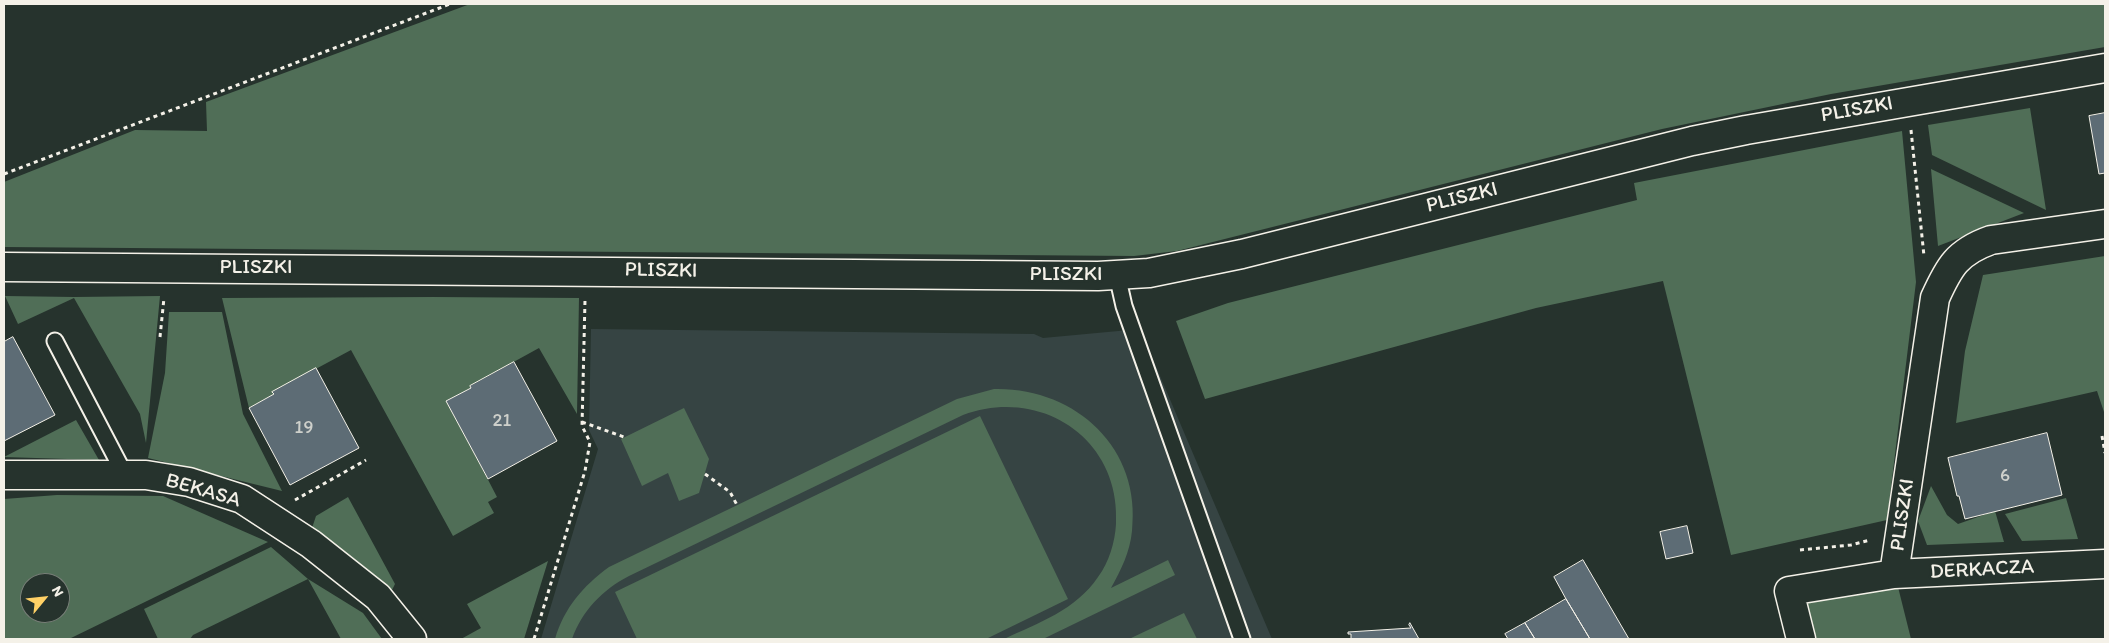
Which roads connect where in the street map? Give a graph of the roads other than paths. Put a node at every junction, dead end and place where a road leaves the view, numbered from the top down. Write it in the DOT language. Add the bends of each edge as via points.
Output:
graph roads {
  1 [pos="2105,68"];
  2 [pos="2105,224"];
  3 [pos="4,267"];
  4 [pos="1117,275"];
  5 [pos="55,341"];
  6 [pos="4,475"];
  7 [pos="126,475"];
  8 [pos="2105,564"];
  9 [pos="1894,574"];
  10 [pos="412,639"];
  11 [pos="1242,639"];
  12 [pos="1801,639"];
  1 -- 4 [label="street, PLISZKI" via="1692,141 1242,254 1149,273"];
  2 -- 9 [label="street, PLISZKI" via="1991,240 1961,254 1950,267 1935,298"];
  3 -- 4 [label="street, PLISZKI"];
  4 -- 11 [label="lane" via="1124,306"];
  5 -- 7 [label="lane"];
  6 -- 7 [label="street, BEKASA"];
  7 -- 10 [label="street, BEKASA" via="188,482 242,499 311,544 378,597"];
  8 -- 9 [label="street, DERKACZA"];
  9 -- 12 [label="street, DERKACZA" via="1789,591"];
}
